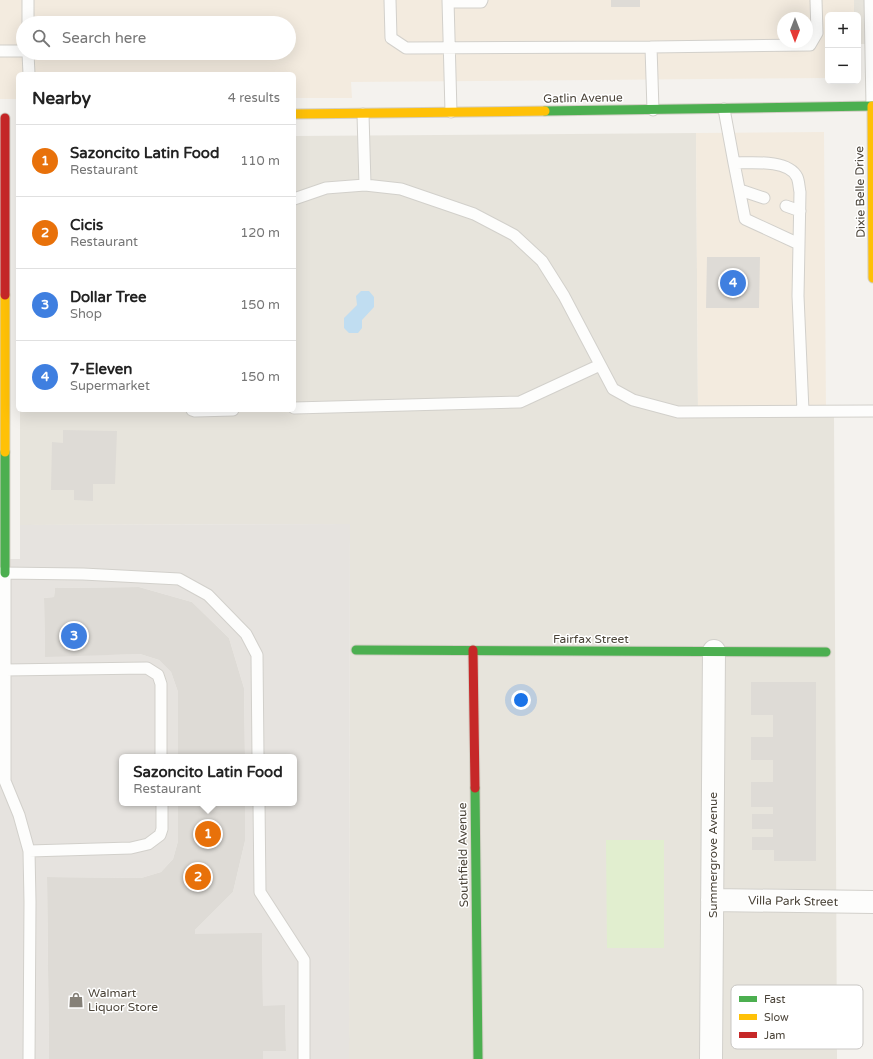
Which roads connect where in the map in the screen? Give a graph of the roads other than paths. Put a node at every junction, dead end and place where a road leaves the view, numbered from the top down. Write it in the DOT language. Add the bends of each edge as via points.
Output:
graph roads {
  1 [pos="28,0"];
  2 [pos="390,0"];
  3 [pos="482,0"];
  4 [pos="816,0"];
  5 [pos="870,0"];
  6 [pos="448,1"];
  7 [pos="28,16"];
  8 [pos="450,48"];
  9 [pos="651,48"];
  10 [pos="0,51"];
  11 [pos="16,51"];
  12 [pos="28,60"];
  13 [pos="28,72"];
  14 [pos="872,106"];
  15 [pos="724,108"];
  16 [pos="653,110"];
  17 [pos="451,112"];
  18 [pos="296,114"];
  19 [pos="363,114"];
  20 [pos="6,118"];
  21 [pos="734,163"];
  22 [pos="365,185"];
  23 [pos="740,190"];
  24 [pos="296,198"];
  25 [pos="764,198"];
  26 [pos="786,206"];
  27 [pos="800,210"];
  28 [pos="799,244"];
  29 [pos="873,278"];
  30 [pos="3,287"];
  31 [pos="600,365"];
  32 [pos="5,387"];
  33 [pos="16,387"];
  34 [pos="296,408"];
  35 [pos="873,411"];
  36 [pos="803,412"];
  37 [pos="3,573"];
  38 [pos="356,650"];
  39 [pos="473,650"];
  40 [pos="714,651"];
  41 [pos="826,652"];
  42 [pos="5,670"];
  43 [pos="3,733"];
  44 [pos="161,754"];
  45 [pos="258,754"];
  46 [pos="162,806"];
  47 [pos="259,806"];
  48 [pos="29,850"];
  49 [pos="712,900"];
  50 [pos="873,902"];
  51 [pos="29,1059"];
  52 [pos="304,1059"];
  53 [pos="478,1059"];
  54 [pos="711,1059"];
  1 -- 7 [label="lane"];
  2 -- 8 [label="lane" via="391,38 406,48"];
  3 -- 6 [label="lane"];
  4 -- 9 [label="lane" via="817,34 810,45"];
  5 -- 14 [label="lane"];
  6 -- 8 [label="lane"];
  8 -- 9 [label="lane"];
  8 -- 17 [label="lane"];
  9 -- 16 [label="lane"];
  10 -- 11 [label="lane"];
  12 -- 13 [label="lane"];
  14 -- 15 [label="street, Gatlin Avenue"];
  14 -- 29 [label="street, Dixie Belle Drive"];
  15 -- 16 [label="street, Gatlin Avenue"];
  15 -- 21 [label="lane"];
  16 -- 17 [label="street, Gatlin Avenue"];
  17 -- 19 [label="street, Gatlin Avenue"];
  18 -- 19 [label="street, Gatlin Avenue"];
  19 -- 22 [label="lane"];
  20 -- 30 [label="street"];
  21 -- 23 [label="lane"];
  21 -- 27 [label="lane" via="774,163 790,169 797,176"];
  22 -- 24 [label="lane" via="326,188"];
  22 -- 31 [label="lane" via="408,191 474,214 514,235 542,261 564,296"];
  23 -- 25 [label="lane"];
  23 -- 28 [label="lane" via="745,219"];
  26 -- 27 [label="lane"];
  27 -- 28 [label="lane"];
  28 -- 36 [label="lane" via="798,296"];
  30 -- 32 [label="street"];
  31 -- 34 [label="lane" via="520,402"];
  31 -- 36 [label="lane" via="613,389 633,400 678,412"];
  32 -- 33 [label="lane"];
  32 -- 37 [label="street"];
  35 -- 36 [label="lane"];
  37 -- 42 [label="lane"];
  37 -- 45 [label="lane" via="179,579 208,595 246,634 257,655"];
  38 -- 39 [label="street, Fairfax Street"];
  39 -- 40 [label="street, Fairfax Street"];
  39 -- 53 [label="street, Southfield Avenue"];
  40 -- 41 [label="street, Fairfax Street"];
  40 -- 49 [label="street, Summergrove Avenue"];
  42 -- 43 [label="lane"];
  42 -- 44 [label="lane" via="147,668 158,675 161,684"];
  43 -- 48 [label="lane" via="5,781 19,815"];
  46 -- 48 [label="lane" via="160,835 148,844 131,848"];
  47 -- 52 [label="lane" via="260,892 304,960"];
  48 -- 51 [label="lane"];
  49 -- 50 [label="street, Villa Park Street"];
  49 -- 54 [label="street, Summergrove Avenue"];
}
